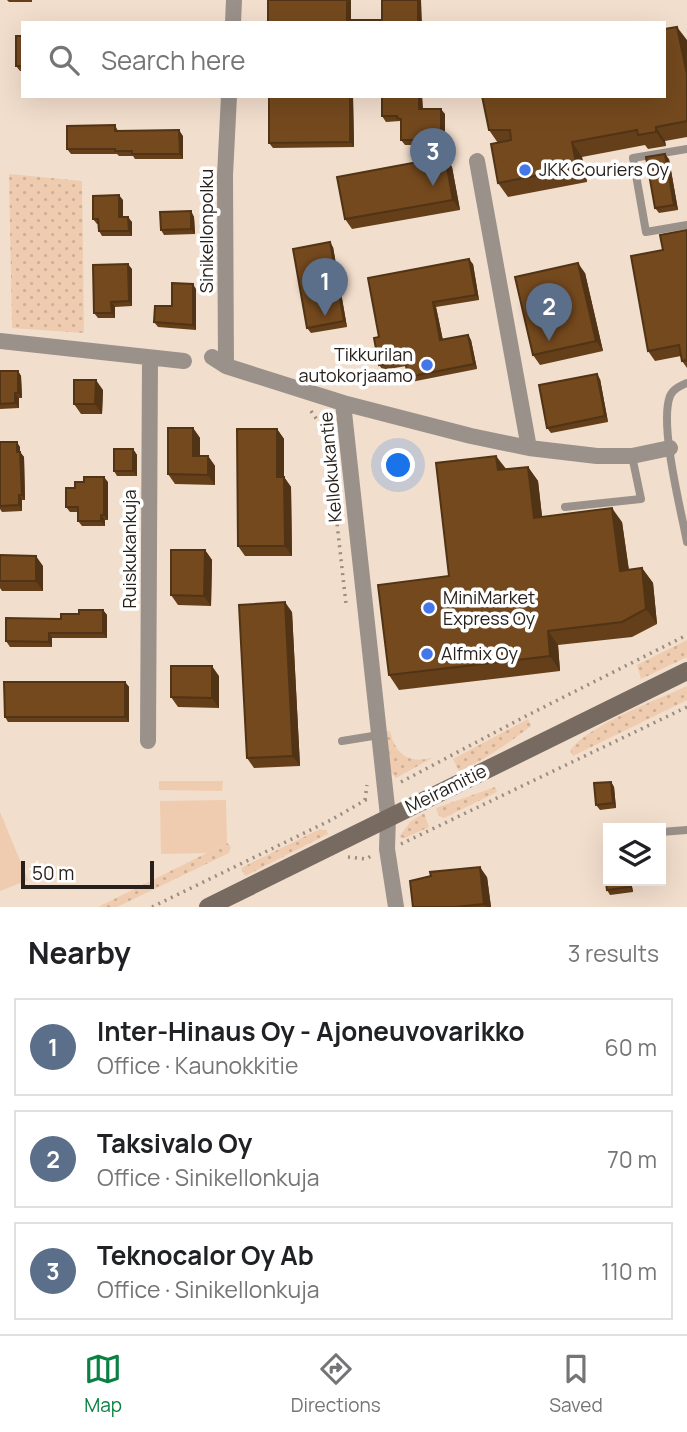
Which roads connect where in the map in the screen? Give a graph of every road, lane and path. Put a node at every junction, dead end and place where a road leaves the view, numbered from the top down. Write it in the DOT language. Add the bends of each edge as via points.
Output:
graph roads {
  1 [pos="234,0"];
  2 [pos="233,21"];
  3 [pos="229,98"];
  4 [pos="687,149"];
  5 [pos="477,161"];
  6 [pos="687,225"];
  7 [pos="0,341"];
  8 [pos="212,357"];
  9 [pos="150,358"];
  10 [pos="184,361"];
  11 [pos="226,366"];
  12 [pos="687,383"];
  13 [pos="294,388"];
  14 [pos="343,403"];
  15 [pos="529,448"];
  16 [pos="670,448"];
  17 [pos="632,456"];
  18 [pos="565,507"];
  19 [pos="687,542"];
  20 [pos="347,613"];
  21 [pos="687,635"];
  22 [pos="687,671"];
  23 [pos="687,707"];
  24 [pos="379,736"];
  25 [pos="148,741"];
  26 [pos="342,741"];
  27 [pos="366,774"];
  28 [pos="384,790"];
  29 [pos="365,800"];
  30 [pos="388,816"];
  31 [pos="687,830"];
  32 [pos="666,832"];
  33 [pos="387,849"];
  34 [pos="337,862"];
  35 [pos="152,907"];
  36 [pos="208,907"];
  37 [pos="396,907"];
  1 -- 2 [label="street"];
  3 -- 11 [label="street, Sinikellonpolku"];
  4 -- 6 [label="lane" via="633,158 646,232"];
  5 -- 15 [label="street"];
  7 -- 9 [label="street"];
  8 -- 11 [label="street"];
  9 -- 10 [label="street"];
  9 -- 25 [label="street, Ruiskukankuja"];
  11 -- 13 [label="street"];
  12 -- 16 [label="lane" via="670,398"];
  13 -- 14 [label="street"];
  13 -- 20 [label="path" via="295,399 310,410 327,434"];
  14 -- 15 [label="street, Kellokukantie"];
  14 -- 24 [label="street, Kellokukantie"];
  15 -- 17 [label="street, Kellokukantie"];
  16 -- 17 [label="street, Kellokukantie"];
  16 -- 19 [label="lane"];
  17 -- 18 [label="lane" via="641,499"];
  21 -- 28 [label="path"];
  22 -- 30 [label="main road, Meiramitie"];
  23 -- 33 [label="path"];
  24 -- 26 [label="lane"];
  24 -- 28 [label="street, Kellokukantie"];
  27 -- 29 [label="path"];
  28 -- 29 [label="path"];
  28 -- 30 [label="street, Kellokukantie"];
  29 -- 35 [label="path"];
  30 -- 33 [label="street, Kellokukantie"];
  30 -- 36 [label="main road, Meiramitie"];
  31 -- 32 [label="lane"];
  33 -- 34 [label="path" via="366,859 348,857"];
  33 -- 37 [label="street, Kellokukantie"];
}
